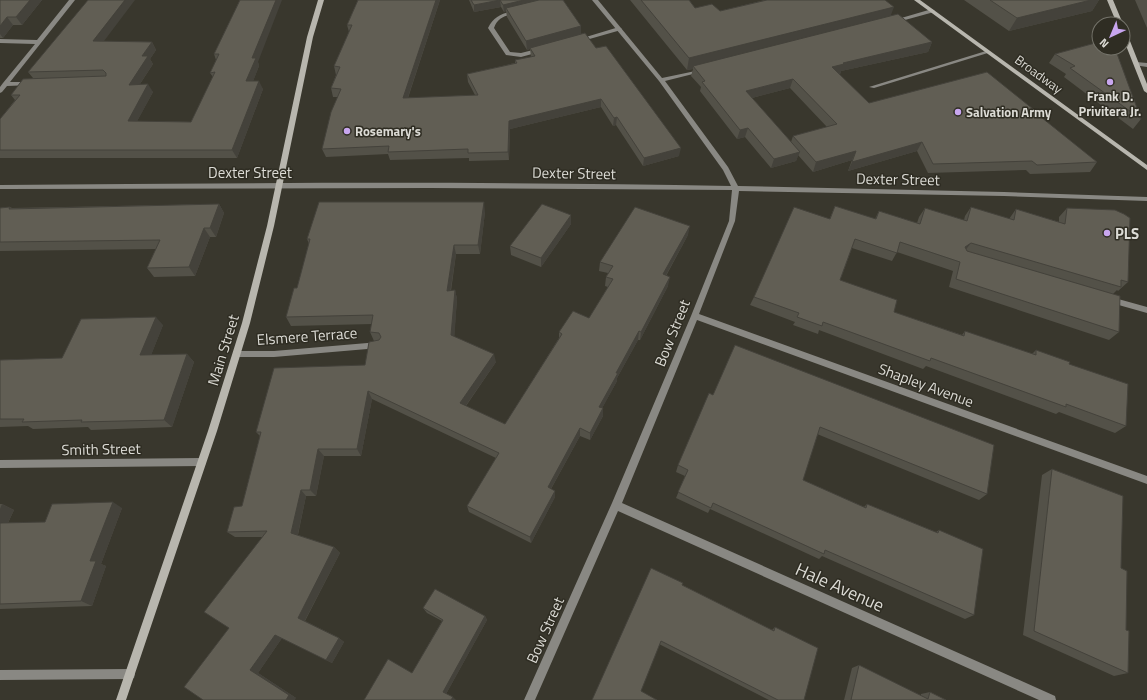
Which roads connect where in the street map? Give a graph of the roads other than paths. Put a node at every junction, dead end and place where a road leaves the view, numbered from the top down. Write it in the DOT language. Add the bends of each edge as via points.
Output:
graph roads {
  1 [pos="72,0"];
  2 [pos="321,0"];
  3 [pos="595,0"];
  4 [pos="917,0"];
  5 [pos="1110,0"];
  6 [pos="522,10"];
  7 [pos="932,11"];
  8 [pos="1117,16"];
  9 [pos="890,22"];
  10 [pos="619,29"];
  11 [pos="0,41"];
  12 [pos="38,42"];
  13 [pos="572,42"];
  14 [pos="550,47"];
  15 [pos="1131,51"];
  16 [pos="988,52"];
  17 [pos="1136,64"];
  18 [pos="1147,65"];
  19 [pos="707,69"];
  20 [pos="661,80"];
  21 [pos="5,84"];
  22 [pos="35,84"];
  23 [pos="872,87"];
  24 [pos="0,91"];
  25 [pos="1147,91"];
  26 [pos="1147,168"];
  27 [pos="280,185"];
  28 [pos="0,187"];
  29 [pos="736,189"];
  30 [pos="1147,199"];
  31 [pos="1104,298"];
  32 [pos="1147,310"];
  33 [pos="695,316"];
  34 [pos="380,345"];
  35 [pos="237,354"];
  36 [pos="202,462"];
  37 [pos="0,464"];
  38 [pos="1147,480"];
  39 [pos="616,505"];
  40 [pos="130,674"];
  41 [pos="0,675"];
  42 [pos="121,700"];
  43 [pos="529,700"];
  44 [pos="1051,700"];
  1 -- 12 [label="street"];
  2 -- 27 [label="street, Main Street" via="302,76"];
  3 -- 10 [label="street"];
  4 -- 7 [label="street, Broadway"];
  5 -- 8 [label="street"];
  6 -- 14 [label="street" via="499,16 493,21 491,28 508,54 521,55"];
  7 -- 9 [label="street"];
  7 -- 16 [label="street, Broadway"];
  10 -- 13 [label="street"];
  10 -- 20 [label="street"];
  11 -- 12 [label="street"];
  12 -- 21 [label="street"];
  15 -- 17 [label="street"];
  16 -- 23 [label="street"];
  16 -- 26 [label="street, Broadway"];
  17 -- 18 [label="street"];
  17 -- 25 [label="street"];
  19 -- 20 [label="street"];
  20 -- 29 [label="street" via="726,169"];
  21 -- 22 [label="street"];
  21 -- 24 [label="street"];
  27 -- 28 [label="street, Dexter Street"];
  27 -- 29 [label="street, Dexter Street" via="520,185"];
  27 -- 35 [label="street, Main Street" via="261,268"];
  29 -- 30 [label="street, Dexter Street"];
  29 -- 33 [label="street, Bow Street" via="732,222"];
  31 -- 32 [label="street"];
  33 -- 38 [label="street, Shapley Avenue"];
  33 -- 39 [label="street, Bow Street"];
  34 -- 35 [label="street, Elsmere Terrace" via="274,354"];
  35 -- 36 [label="street, Main Street"];
  36 -- 37 [label="street, Smith Street"];
  36 -- 40 [label="street, Main Street"];
  39 -- 43 [label="street, Bow Street"];
  39 -- 44 [label="street, Hale Avenue"];
  40 -- 41 [label="street"];
  40 -- 42 [label="street, Main Street"];
}
